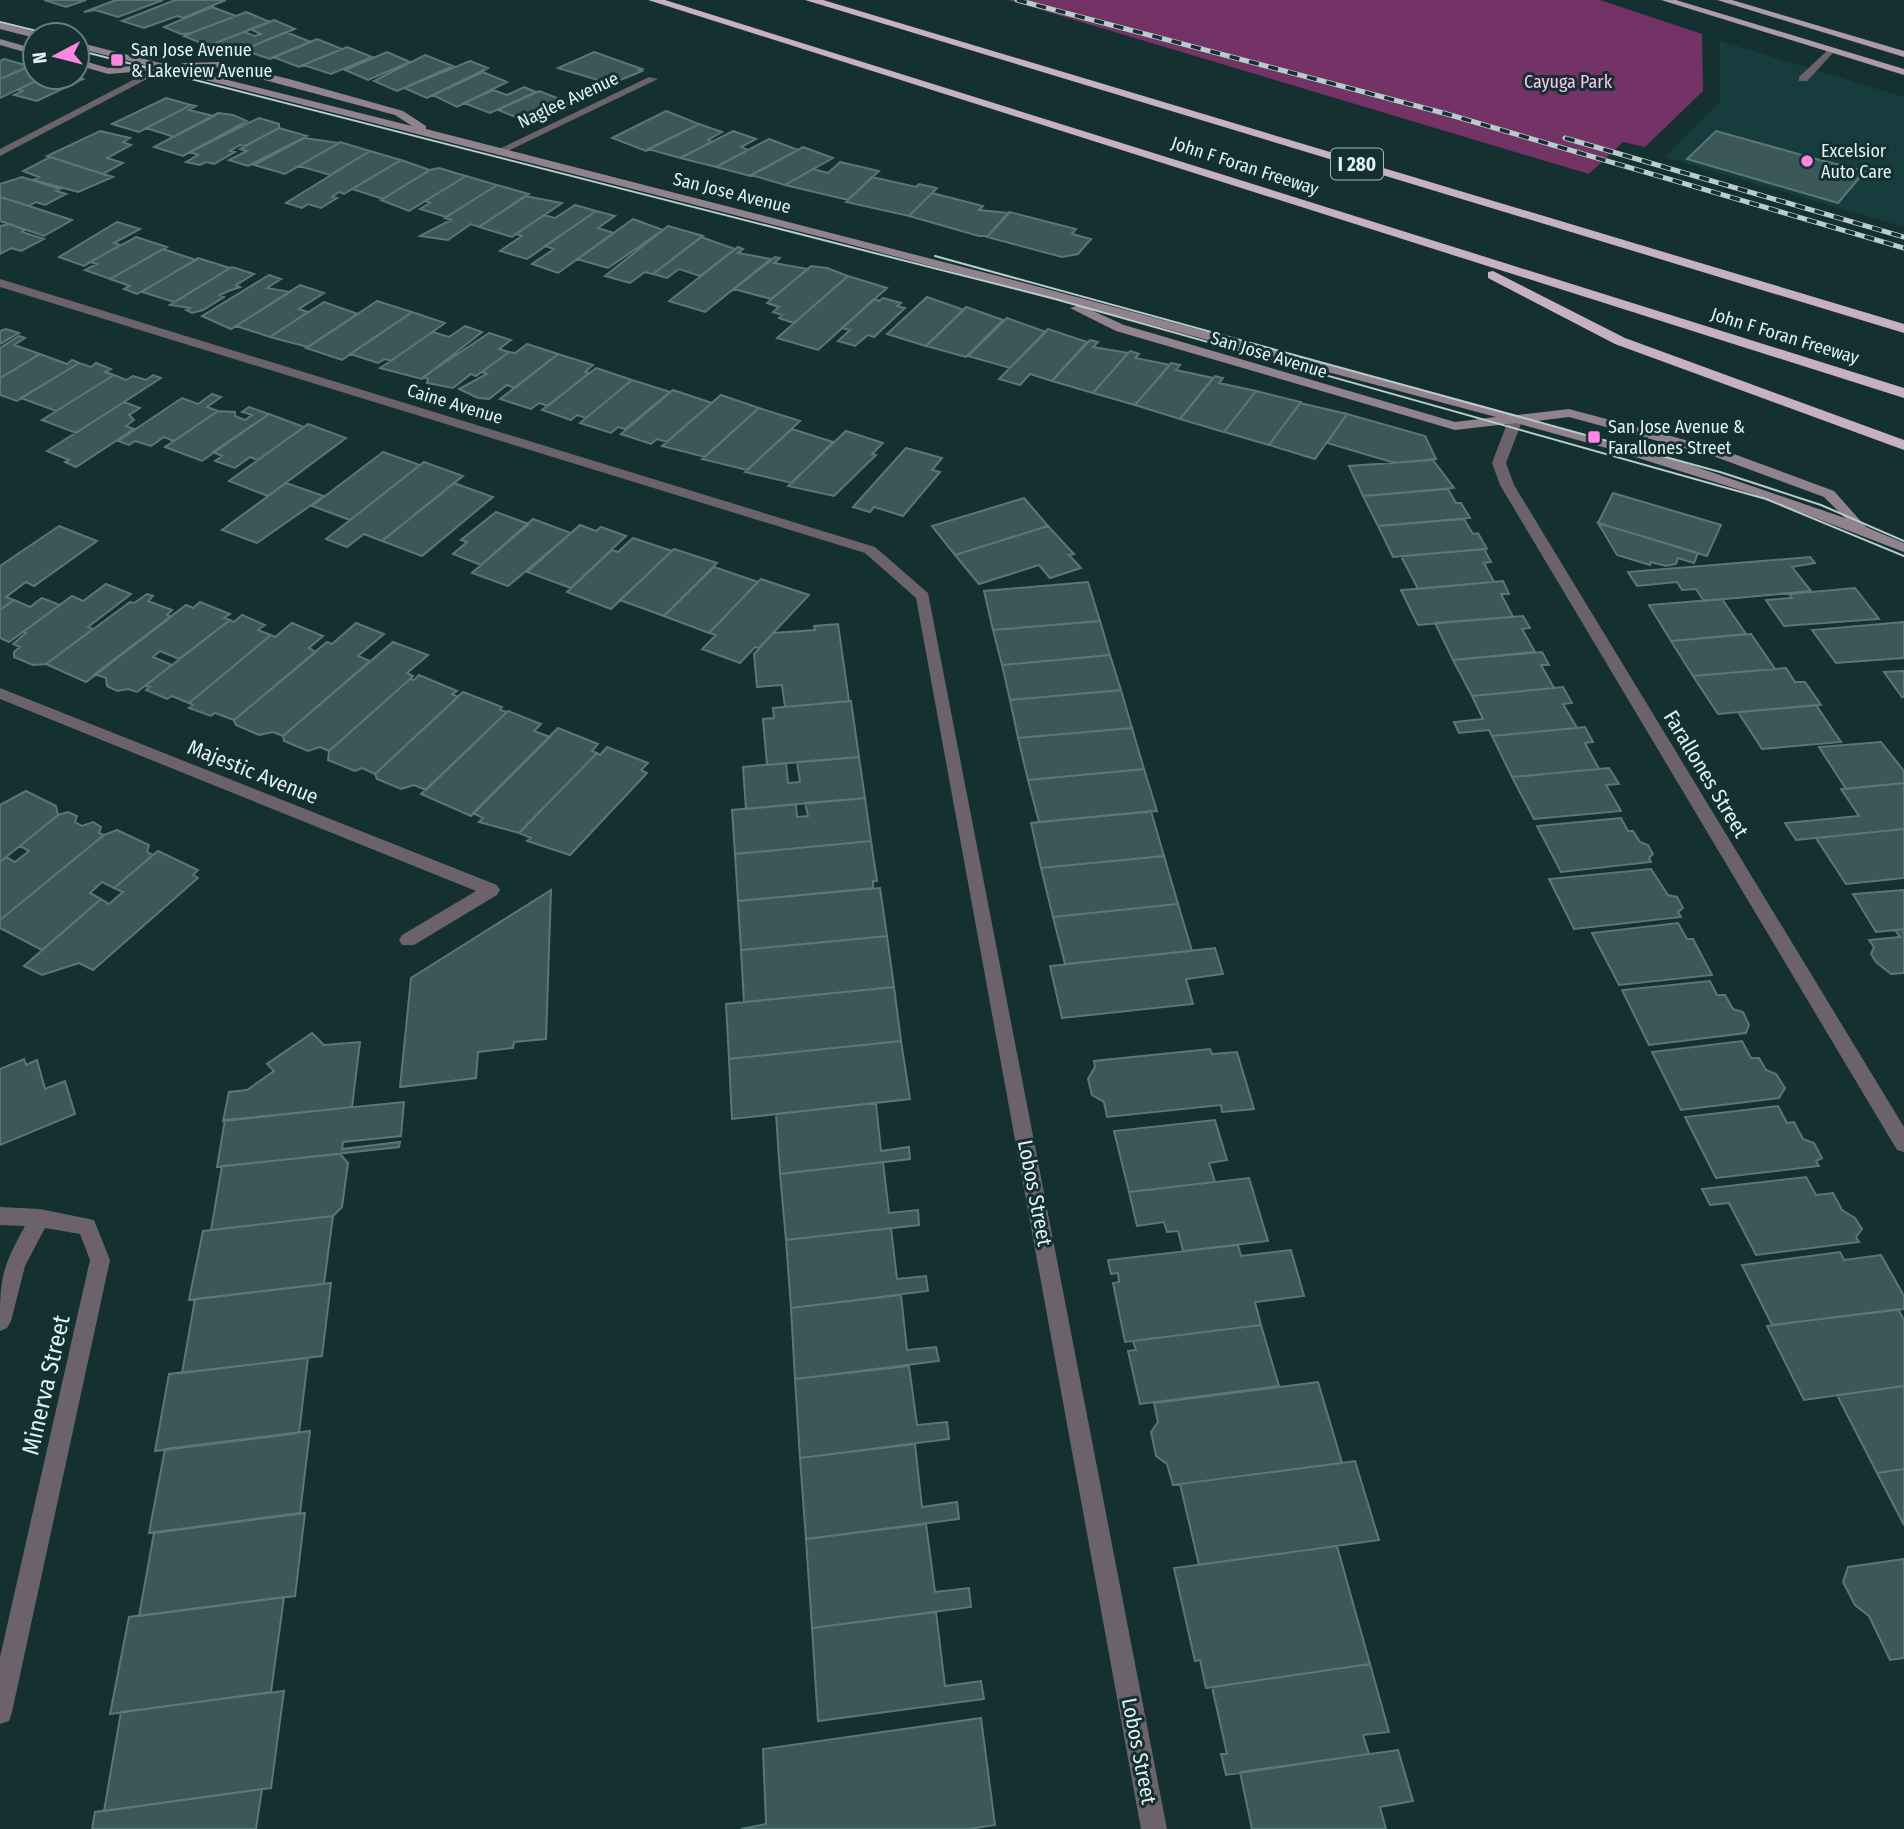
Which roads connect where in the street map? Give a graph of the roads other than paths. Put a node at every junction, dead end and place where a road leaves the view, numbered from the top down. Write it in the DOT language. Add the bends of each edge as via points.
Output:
graph roads {
  1 [pos="654,0"];
  2 [pos="811,0"];
  3 [pos="1666,0"];
  4 [pos="1722,0"];
  5 [pos="0,26"];
  6 [pos="21,31"];
  7 [pos="0,42"];
  8 [pos="21,47"];
  9 [pos="91,48"];
  10 [pos="1830,51"];
  11 [pos="1904,54"];
  12 [pos="91,66"];
  13 [pos="165,67"];
  14 [pos="1904,72"];
  15 [pos="653,79"];
  16 [pos="1803,79"];
  17 [pos="434,136"];
  18 [pos="0,152"];
  19 [pos="498,152"];
  20 [pos="1445,250"];
  21 [pos="0,283"];
  22 [pos="1021,284"];
  23 [pos="1904,329"];
  24 [pos="1904,393"];
  25 [pos="1515,421"];
  26 [pos="1904,445"];
  27 [pos="1866,531"];
  28 [pos="1904,548"];
  29 [pos="894,570"];
  30 [pos="0,693"];
  31 [pos="408,940"];
  32 [pos="1904,1144"];
  33 [pos="0,1216"];
  34 [pos="40,1218"];
  35 [pos="0,1321"];
  36 [pos="0,1712"];
  37 [pos="1154,1829"];
  1 -- 20 [label="highway, John F Foran Freeway"];
  2 -- 23 [label="highway, John F Foran Freeway / I 280"];
  3 -- 10 [label="main road"];
  4 -- 11 [label="main road"];
  5 -- 6 [label="main road"];
  7 -- 8 [label="main road"];
  9 -- 13 [label="main road, San Jose Avenue"];
  10 -- 14 [label="main road"];
  10 -- 16 [label="street"];
  12 -- 13 [label="main road, San Jose Avenue" via="108,71"];
  13 -- 17 [label="main road, San Jose Avenue"];
  13 -- 17 [label="main road, San Jose Avenue" via="219,65 285,81 399,113"];
  13 -- 18 [label="street"];
  15 -- 19 [label="street, Naglee Avenue"];
  17 -- 19 [label="main road, San Jose Avenue"];
  19 -- 22 [label="main road, San Jose Avenue"];
  20 -- 24 [label="highway, John F Foran Freeway"];
  20 -- 26 [label="highway" via="1620,341"];
  21 -- 29 [label="street, Caine Avenue" via="870,550"];
  22 -- 25 [label="main road, San Jose Avenue"];
  22 -- 25 [label="main road, San Jose Avenue" via="1120,328 1307,385 1455,426"];
  25 -- 27 [label="main road, San Jose Avenue" via="1767,493"];
  25 -- 27 [label="main road, San Jose Avenue" via="1569,413 1718,453 1829,494"];
  25 -- 32 [label="street, Farallones Street" via="1499,463 1507,485"];
  27 -- 28 [label="main road, San Jose Avenue"];
  29 -- 37 [label="street, Lobos Street" via="923,596"];
  30 -- 31 [label="street, Majestic Avenue" via="491,890"];
  33 -- 34 [label="street"];
  34 -- 35 [label="street" via="15,1264"];
  34 -- 36 [label="street, Minerva Street" via="87,1226 100,1260"];
}
